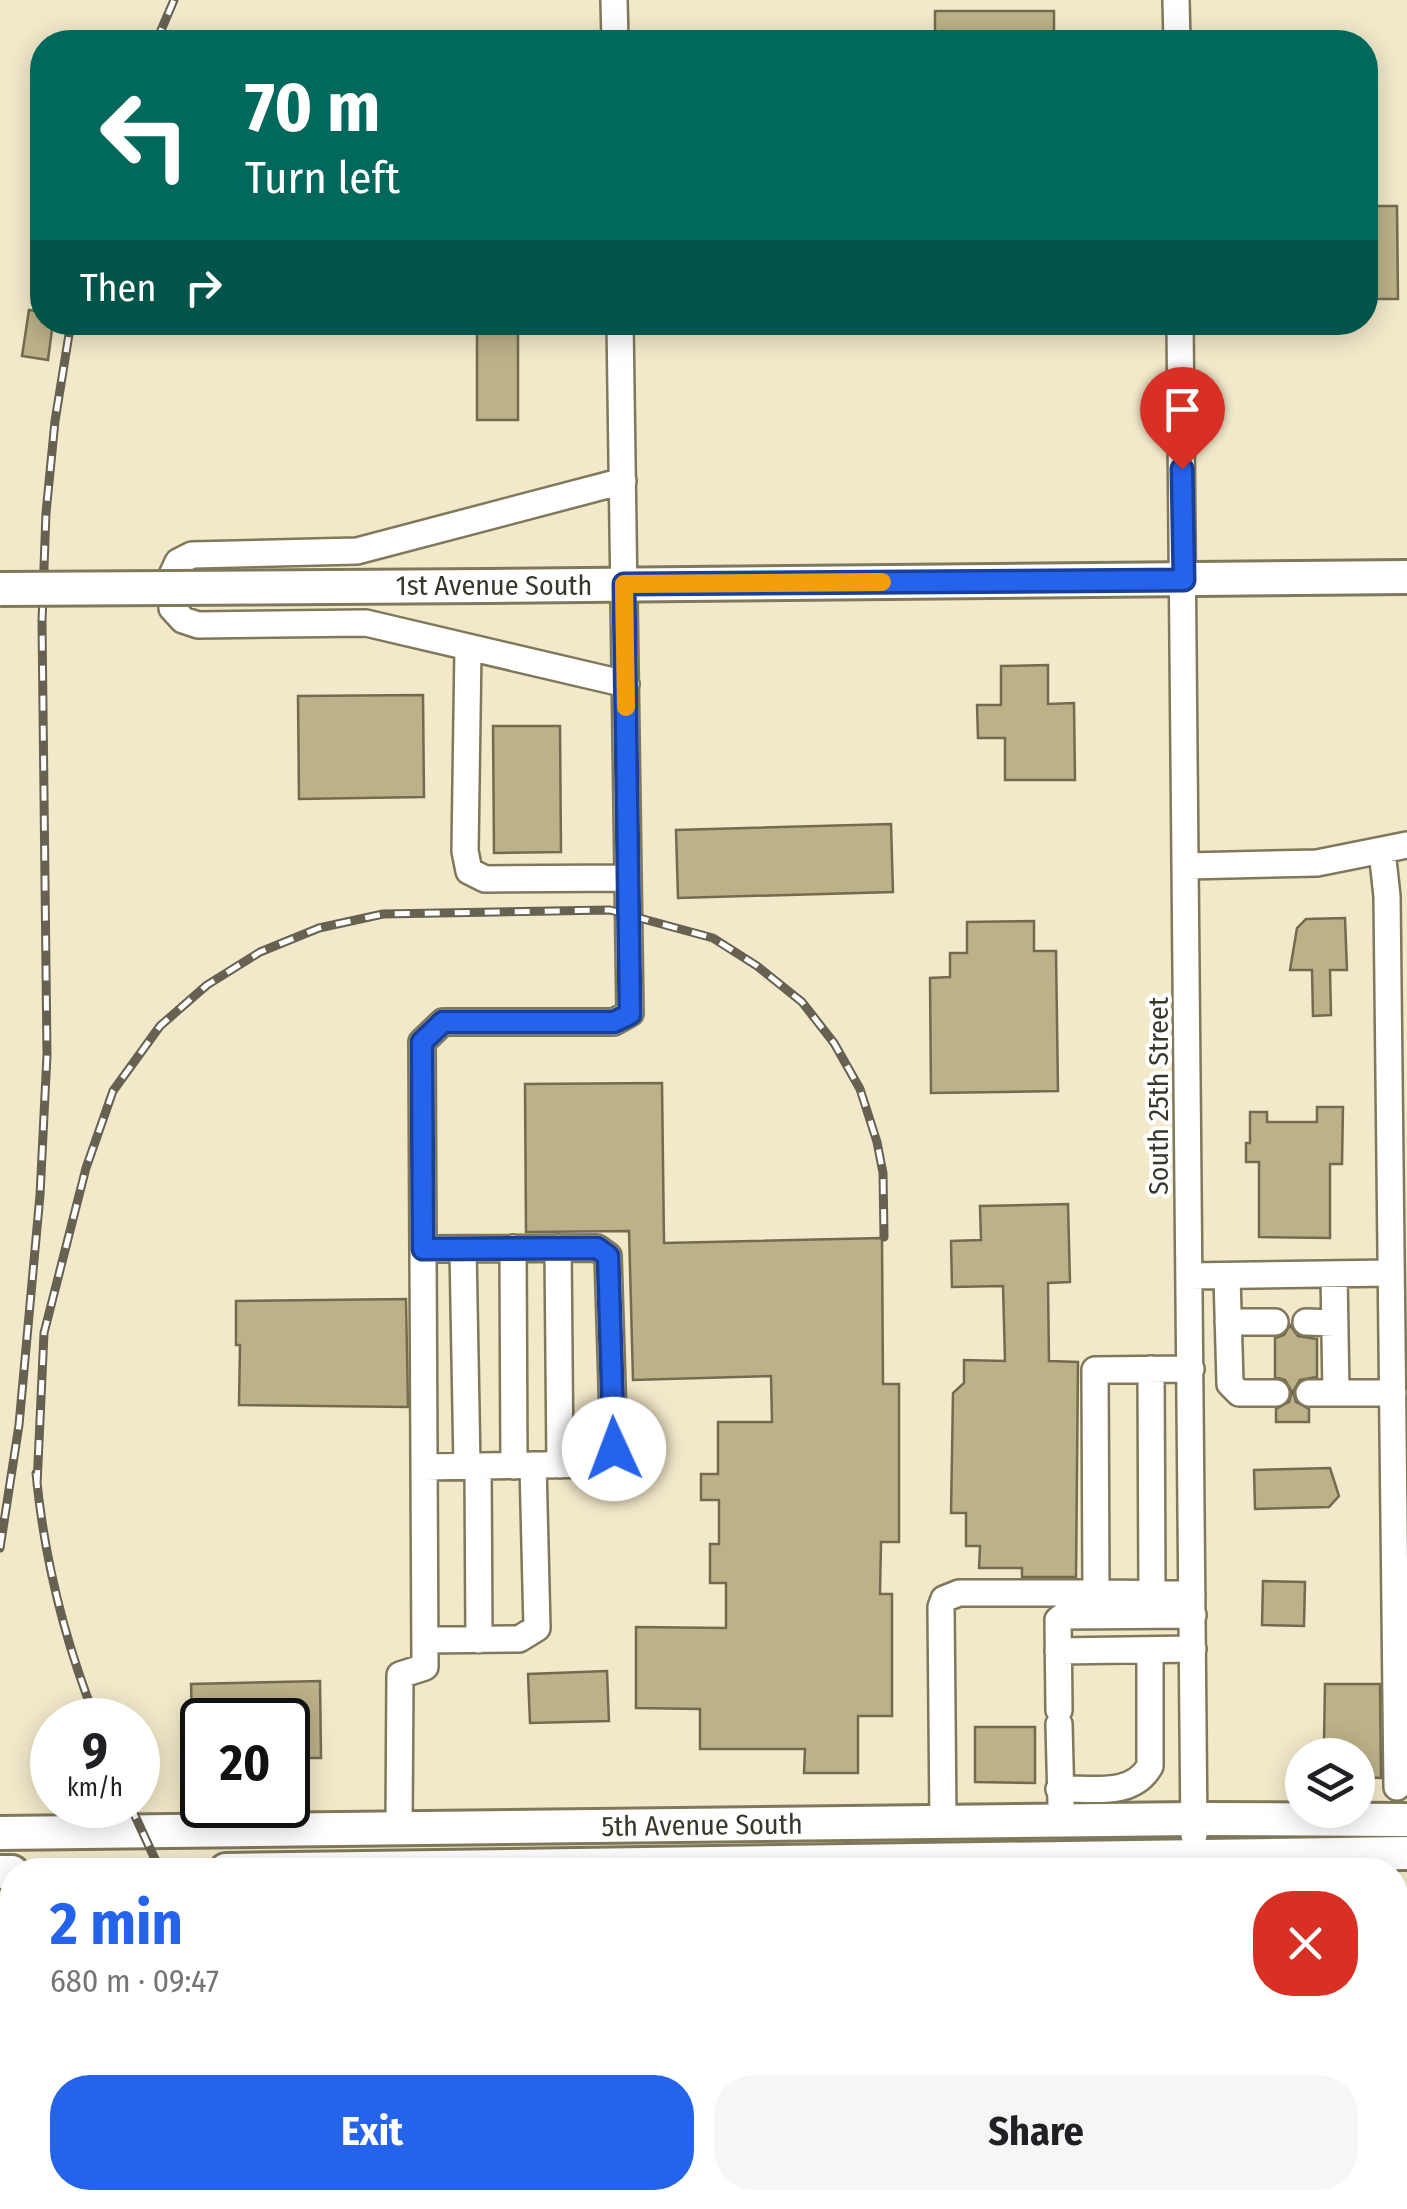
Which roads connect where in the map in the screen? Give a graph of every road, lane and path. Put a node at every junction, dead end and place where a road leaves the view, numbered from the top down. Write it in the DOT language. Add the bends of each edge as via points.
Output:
graph roads {
  1 [pos="614,0"];
  2 [pos="1176,0"];
  3 [pos="615,30"];
  4 [pos="1176,30"];
  5 [pos="620,335"];
  6 [pos="1180,335"];
  7 [pos="623,482"];
  8 [pos="1407,577"];
  9 [pos="1184,580"];
  10 [pos="624,584"];
  11 [pos="0,589"];
  12 [pos="468,648"];
  13 [pos="626,684"];
  14 [pos="1395,848"];
  15 [pos="1186,866"];
  16 [pos="628,878"];
  17 [pos="513,1248"];
  18 [pos="558,1248"];
  19 [pos="423,1249"];
  20 [pos="464,1249"];
  21 [pos="1392,1273"];
  22 [pos="1334,1274"];
  23 [pos="1190,1276"];
  24 [pos="1227,1276"];
  25 [pos="1228,1322"];
  26 [pos="1275,1322"];
  27 [pos="1306,1322"];
  28 [pos="1335,1323"];
  29 [pos="1229,1354"];
  30 [pos="1191,1362"];
  31 [pos="1150,1369"];
  32 [pos="1276,1393"];
  33 [pos="1393,1393"];
  34 [pos="560,1465"];
  35 [pos="472,1466"];
  36 [pos="524,1466"];
  37 [pos="424,1467"];
  38 [pos="1096,1592"];
  39 [pos="1152,1593"];
  40 [pos="1193,1604"];
  41 [pos="425,1640"];
  42 [pos="479,1640"];
  43 [pos="1193,1649"];
  44 [pos="1150,1650"];
  45 [pos="1058,1651"];
  46 [pos="1397,1787"];
  47 [pos="1061,1805"];
  48 [pos="1194,1819"];
  49 [pos="1407,1820"];
  50 [pos="943,1821"];
  51 [pos="399,1827"];
  52 [pos="0,1833"];
  53 [pos="1407,1853"];
  54 [pos="1195,1858"];
  55 [pos="1311,1858"];
  1 -- 3 [label="street"];
  2 -- 4 [label="street"];
  5 -- 7 [label="street"];
  6 -- 9 [label="street, South 25th Street"];
  7 -- 10 [label="street"];
  7 -- 12 [label="street" via="358,551 192,555 178,562 172,576 172,608 198,625 366,624"];
  8 -- 9 [label="main road, 1st Avenue South"];
  9 -- 10 [label="main road, 1st Avenue South"];
  9 -- 15 [label="street, South 25th Street"];
  10 -- 11 [label="main road, 1st Avenue South, bridge"];
  10 -- 13 [label="street"];
  12 -- 13 [label="street"];
  12 -- 16 [label="street" via="469,871 485,879"];
  13 -- 16 [label="street"];
  14 -- 15 [label="street" via="1317,863"];
  14 -- 21 [label="street" via="1387,896"];
  15 -- 23 [label="street, South 25th Street"];
  16 -- 19 [label="street" via="630,1014 614,1022 443,1022 422,1042"];
  17 -- 18 [label="street"];
  17 -- 20 [label="street"];
  17 -- 36 [label="street"];
  18 -- 34 [label="street"];
  18 -- 34 [label="street" via="597,1248 608,1256 614,1449 605,1464"];
  19 -- 20 [label="street"];
  19 -- 37 [label="street"];
  20 -- 35 [label="street"];
  21 -- 22 [label="street"];
  21 -- 33 [label="street"];
  22 -- 24 [label="street"];
  22 -- 28 [label="street"];
  23 -- 24 [label="street"];
  23 -- 30 [label="street, South 25th Street"];
  24 -- 25 [label="street"];
  25 -- 26 [label="street"];
  25 -- 29 [label="street"];
  27 -- 28 [label="street"];
  28 -- 33 [label="street" via="1322,1393"];
  29 -- 30 [label="street"];
  29 -- 32 [label="street" via="1230,1384 1239,1393"];
  30 -- 31 [label="street"];
  30 -- 40 [label="street, South 25th Street"];
  31 -- 38 [label="street" via="1095,1370"];
  31 -- 39 [label="street"];
  33 -- 46 [label="street"];
  34 -- 36 [label="street"];
  35 -- 36 [label="street"];
  35 -- 37 [label="street"];
  35 -- 42 [label="street"];
  36 -- 42 [label="street" via="537,1628 519,1639"];
  37 -- 41 [label="street"];
  38 -- 39 [label="street"];
  38 -- 50 [label="street" via="959,1593 944,1599"];
  39 -- 40 [label="street"];
  40 -- 43 [label="street, South 25th Street"];
  40 -- 45 [label="street" via="1063,1616"];
  41 -- 42 [label="street"];
  41 -- 51 [label="street" via="426,1667 400,1675"];
  43 -- 44 [label="street"];
  43 -- 48 [label="street, South 25th Street"];
  44 -- 45 [label="street"];
  44 -- 47 [label="street" via="1150,1766 1126,1788"];
  45 -- 47 [label="street"];
  47 -- 48 [label="main road, 5th Avenue South"];
  47 -- 50 [label="main road, 5th Avenue South"];
  48 -- 49 [label="main road, 5th Avenue South"];
  48 -- 54 [label="street, South 25th Street"];
  50 -- 51 [label="main road, 5th Avenue South"];
  51 -- 52 [label="main road, 5th Avenue South"];
  53 -- 55 [label="main road, 5th Avenue South"];
}
